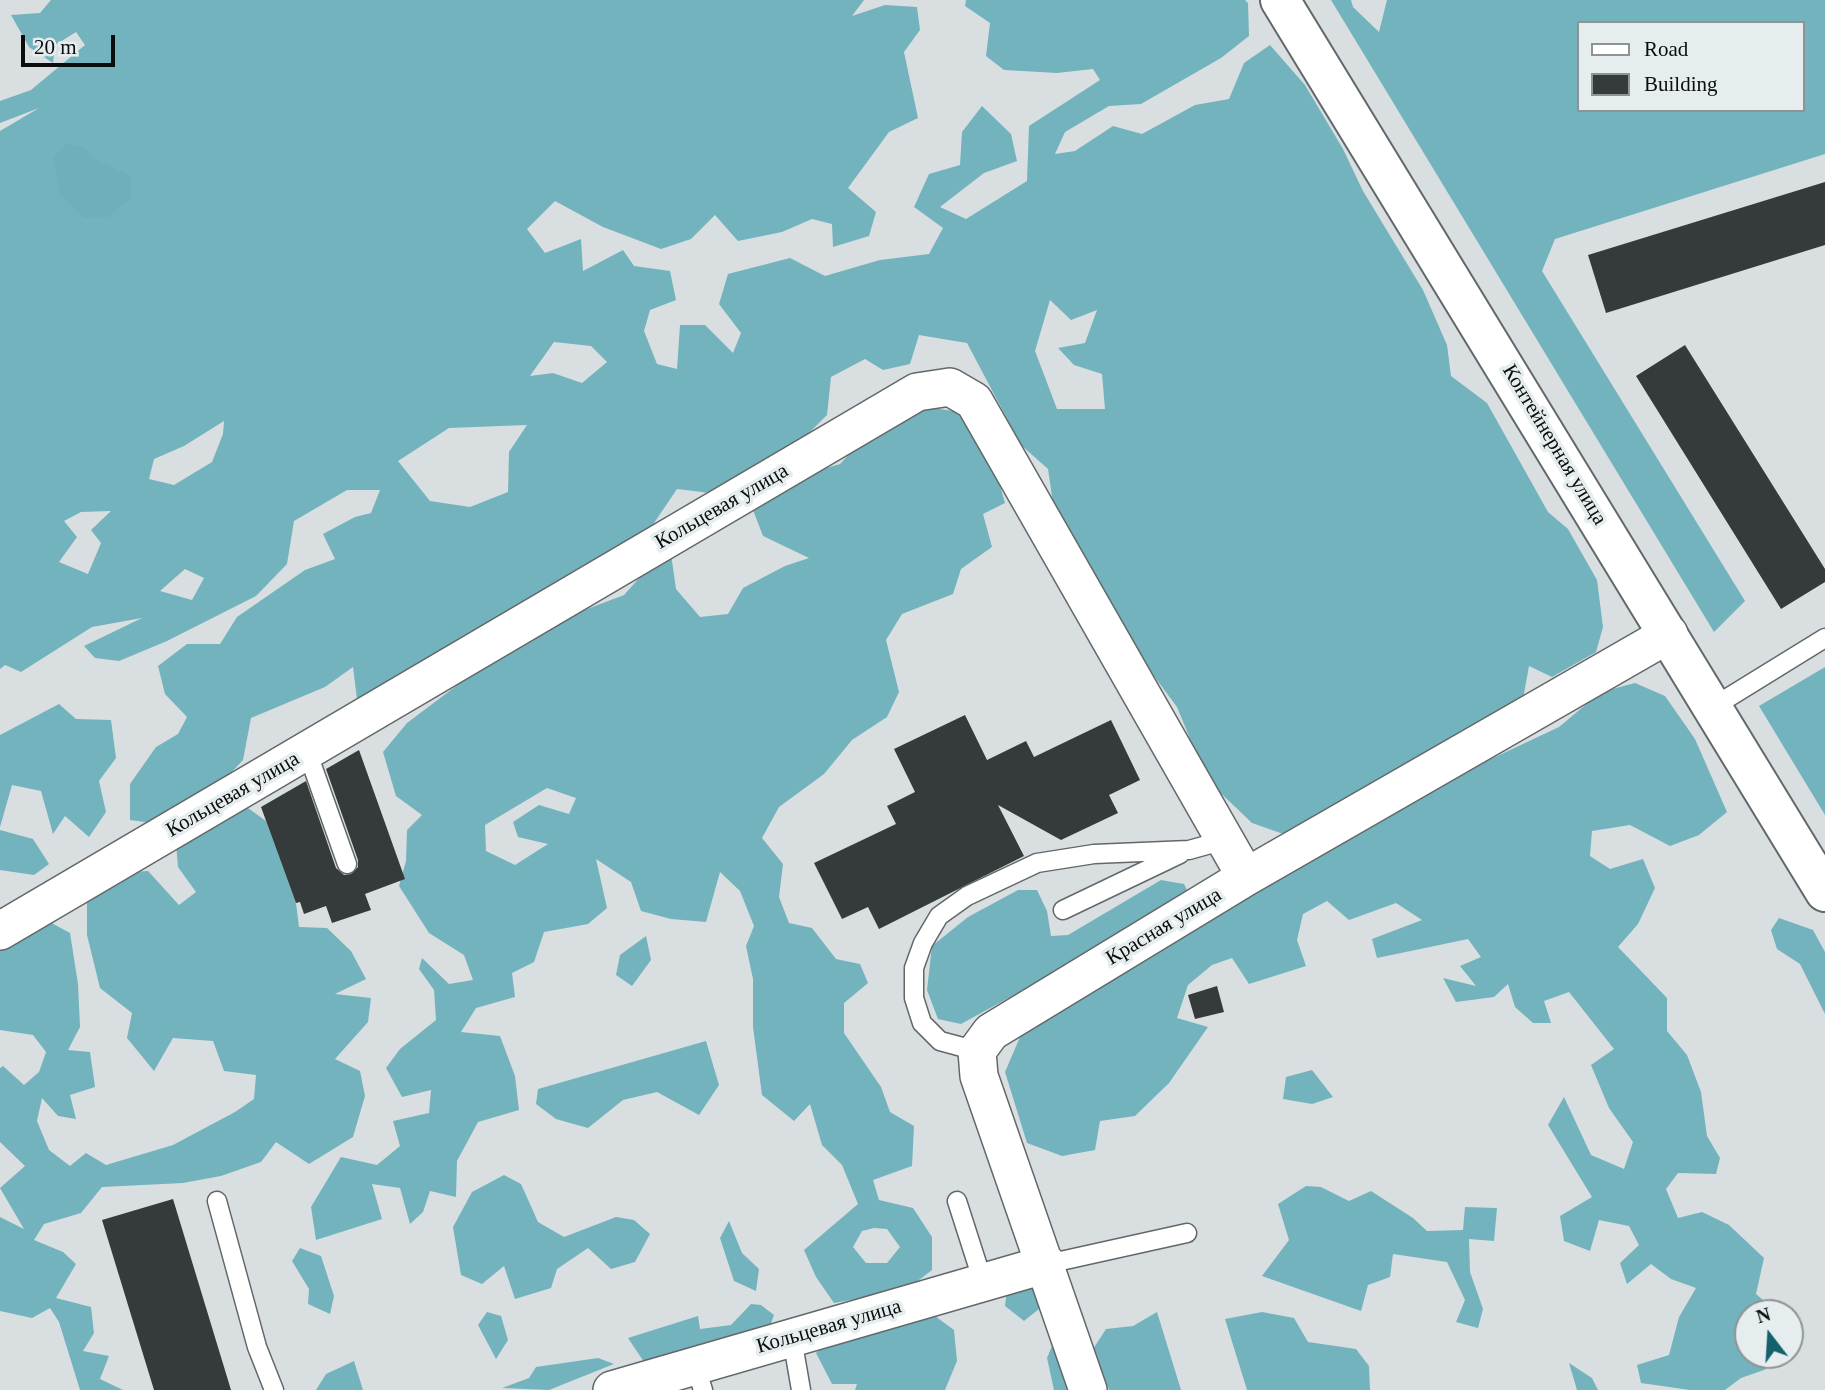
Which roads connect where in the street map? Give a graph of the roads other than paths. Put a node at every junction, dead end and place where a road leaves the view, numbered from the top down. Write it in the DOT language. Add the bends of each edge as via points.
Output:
graph roads {
  1 [pos="1280,0"];
  2 [pos="1669,634"];
  3 [pos="1825,638"];
  4 [pos="1713,707"];
  5 [pos="307,751"];
  6 [pos="1224,839"];
  7 [pos="1189,850"];
  8 [pos="347,864"];
  9 [pos="1246,877"];
  10 [pos="1825,892"];
  11 [pos="1063,910"];
  12 [pos="0,931"];
  13 [pos="977,1051"];
  14 [pos="217,1201"];
  15 [pos="957,1201"];
  16 [pos="1187,1233"];
  17 [pos="1047,1264"];
  18 [pos="983,1282"];
  19 [pos="792,1338"];
  20 [pos="699,1378"];
  21 [pos="274,1390"];
  22 [pos="612,1390"];
  23 [pos="801,1390"];
  24 [pos="1088,1390"];
  1 -- 2 [label="street, Контейнерная улица"];
  2 -- 4 [label="street, Контейнерная улица"];
  2 -- 9 [label="street, Красная улица"];
  3 -- 4 [label="lane"];
  4 -- 10 [label="street, Контейнерная улица"];
  5 -- 6 [label="street, Кольцевая улица" via="917,392 950,387 974,401"];
  5 -- 8 [label="lane"];
  5 -- 12 [label="street, Кольцевая улица"];
  6 -- 7 [label="lane"];
  6 -- 9 [label="street, Кольцевая улица"];
  7 -- 11 [label="lane"];
  7 -- 13 [label="lane" via="1094,854 1037,863 967,896 939,916 914,968 914,998 922,1023 940,1041"];
  9 -- 13 [label="street, Красная улица" via="991,1032"];
  13 -- 17 [label="street" via="979,1076"];
  14 -- 21 [label="lane" via="257,1347"];
  15 -- 18 [label="lane"];
  16 -- 17 [label="lane"];
  17 -- 18 [label="street, Кольцевая улица"];
  17 -- 24 [label="street"];
  18 -- 19 [label="street, Кольцевая улица"];
  19 -- 20 [label="street, Кольцевая улица"];
  19 -- 23 [label="lane"];
  20 -- 22 [label="street, Кольцевая улица"];
}
